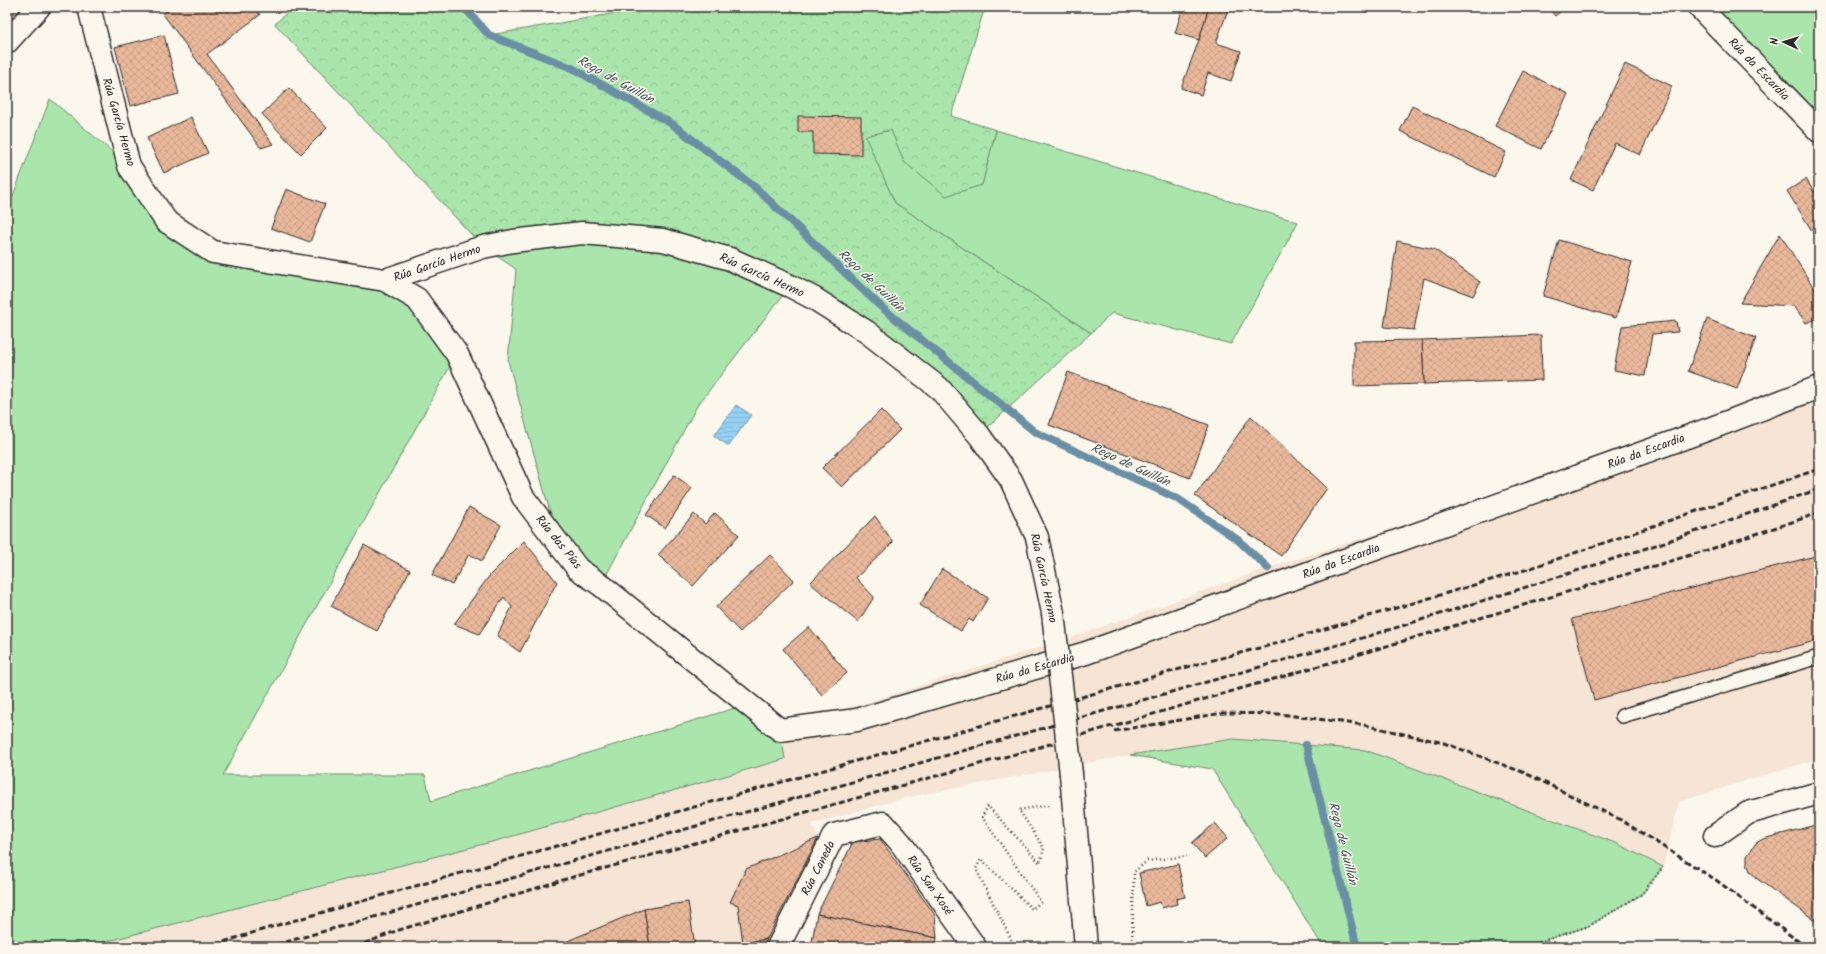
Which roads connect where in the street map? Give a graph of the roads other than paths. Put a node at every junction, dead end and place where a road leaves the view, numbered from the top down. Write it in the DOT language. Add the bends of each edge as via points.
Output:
graph roads {
  1 [pos="39,7"];
  2 [pos="89,7"];
  3 [pos="1699,7"];
  4 [pos="7,42"];
  5 [pos="1819,131"];
  6 [pos="385,280"];
  7 [pos="1819,387"];
  8 [pos="1819,657"];
  9 [pos="1622,716"];
  10 [pos="857,720"];
  11 [pos="1819,793"];
  12 [pos="883,822"];
  13 [pos="1715,836"];
  14 [pos="958,938"];
  15 [pos="778,947"];
  16 [pos="975,947"];
  17 [pos="1086,947"];
  1 -- 4 [label="street"];
  2 -- 6 [label="street, Rúa García Hermo" via="129,166 166,221 213,252"];
  3 -- 5 [label="street, Rúa da Escardia"];
  6 -- 10 [label="street, Rúa das Pías" via="417,299 457,354 523,497 578,569 780,730"];
  6 -- 17 [label="street, Rúa García Hermo, bridge" via="484,247 513,241 582,233 663,240 730,259 790,286 867,332 939,388 979,435 1011,480 1037,537 1053,613 1071,774"];
  7 -- 10 [label="street, Rúa da Escardia" via="1086,653"];
  8 -- 9 [label="lane"];
  11 -- 13 [label="street" via="1748,813"];
  12 -- 14 [label="street, Rúa San Xosé" via="900,842"];
  12 -- 15 [label="street, Rúa Caneda" via="834,835"];
  14 -- 16 [label="street, Rúa San Xosé"];
}
